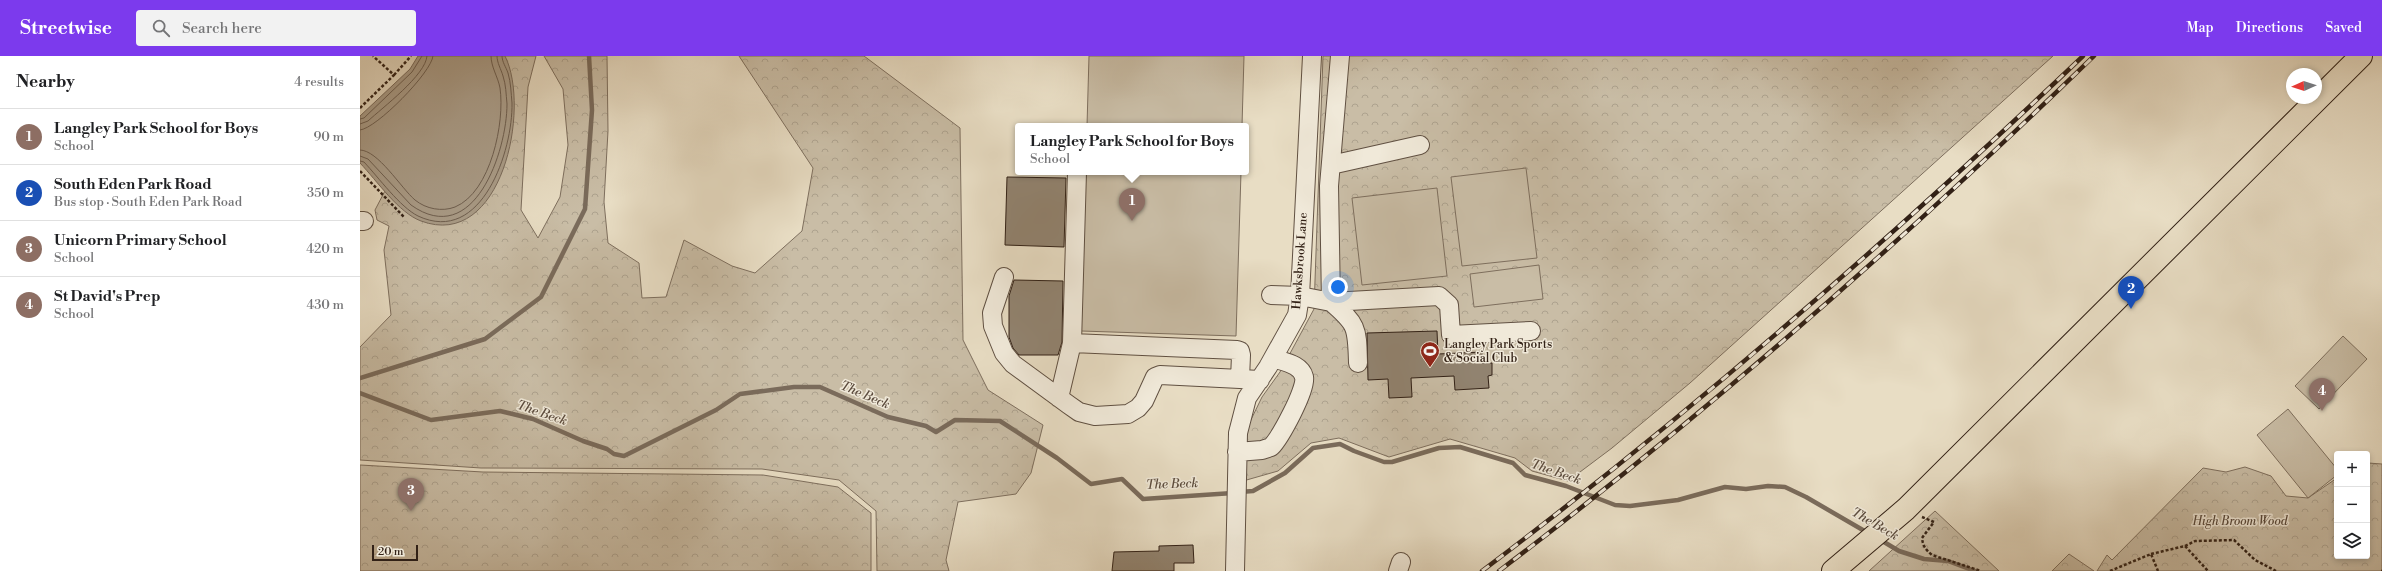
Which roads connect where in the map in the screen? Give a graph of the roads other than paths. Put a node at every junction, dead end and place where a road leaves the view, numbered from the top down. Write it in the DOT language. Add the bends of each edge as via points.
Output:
graph roads {
  1 [pos="1312,56"];
  2 [pos="1340,56"];
  3 [pos="2361,56"];
  4 [pos="1420,145"];
  5 [pos="1331,165"];
  6 [pos="1077,175"];
  7 [pos="1004,277"];
  8 [pos="1271,295"];
  9 [pos="1300,296"];
  10 [pos="1331,302"];
  11 [pos="1531,330"];
  12 [pos="1072,343"];
  13 [pos="1273,358"];
  14 [pos="1358,363"];
  15 [pos="1240,379"];
  16 [pos="1260,380"];
  17 [pos="1059,398"];
  18 [pos="1237,452"];
  19 [pos="1235,571"];
  20 [pos="1833,571"];
  1 -- 9 [label="street, Hawksbrook Lane"];
  2 -- 5 [label="street"];
  3 -- 20 [label="main road" via="1906,509"];
  4 -- 5 [label="street"];
  5 -- 10 [label="street"];
  6 -- 12 [label="street"];
  7 -- 17 [label="street" via="992,313 993,326 1004,353 1013,364"];
  8 -- 9 [label="street"];
  9 -- 10 [label="street"];
  9 -- 13 [label="street, Hawksbrook Lane" via="1297,315"];
  10 -- 11 [label="street" via="1439,296 1449,305 1451,335"];
  10 -- 14 [label="street" via="1350,318 1355,329"];
  12 -- 15 [label="street" via="1237,350 1241,355"];
  12 -- 17 [label="street"];
  13 -- 16 [label="street, Hawksbrook Lane"];
  13 -- 18 [label="street" via="1300,369 1304,377 1303,387 1296,405 1271,447"];
  15 -- 16 [label="street"];
  15 -- 17 [label="street" via="1160,375 1155,377 1138,408 1128,414 1114,416 1095,416 1079,412"];
  16 -- 18 [label="street, Hawksbrook Lane" via="1247,398 1238,433"];
  18 -- 19 [label="street, Hawksbrook Lane"];
}
